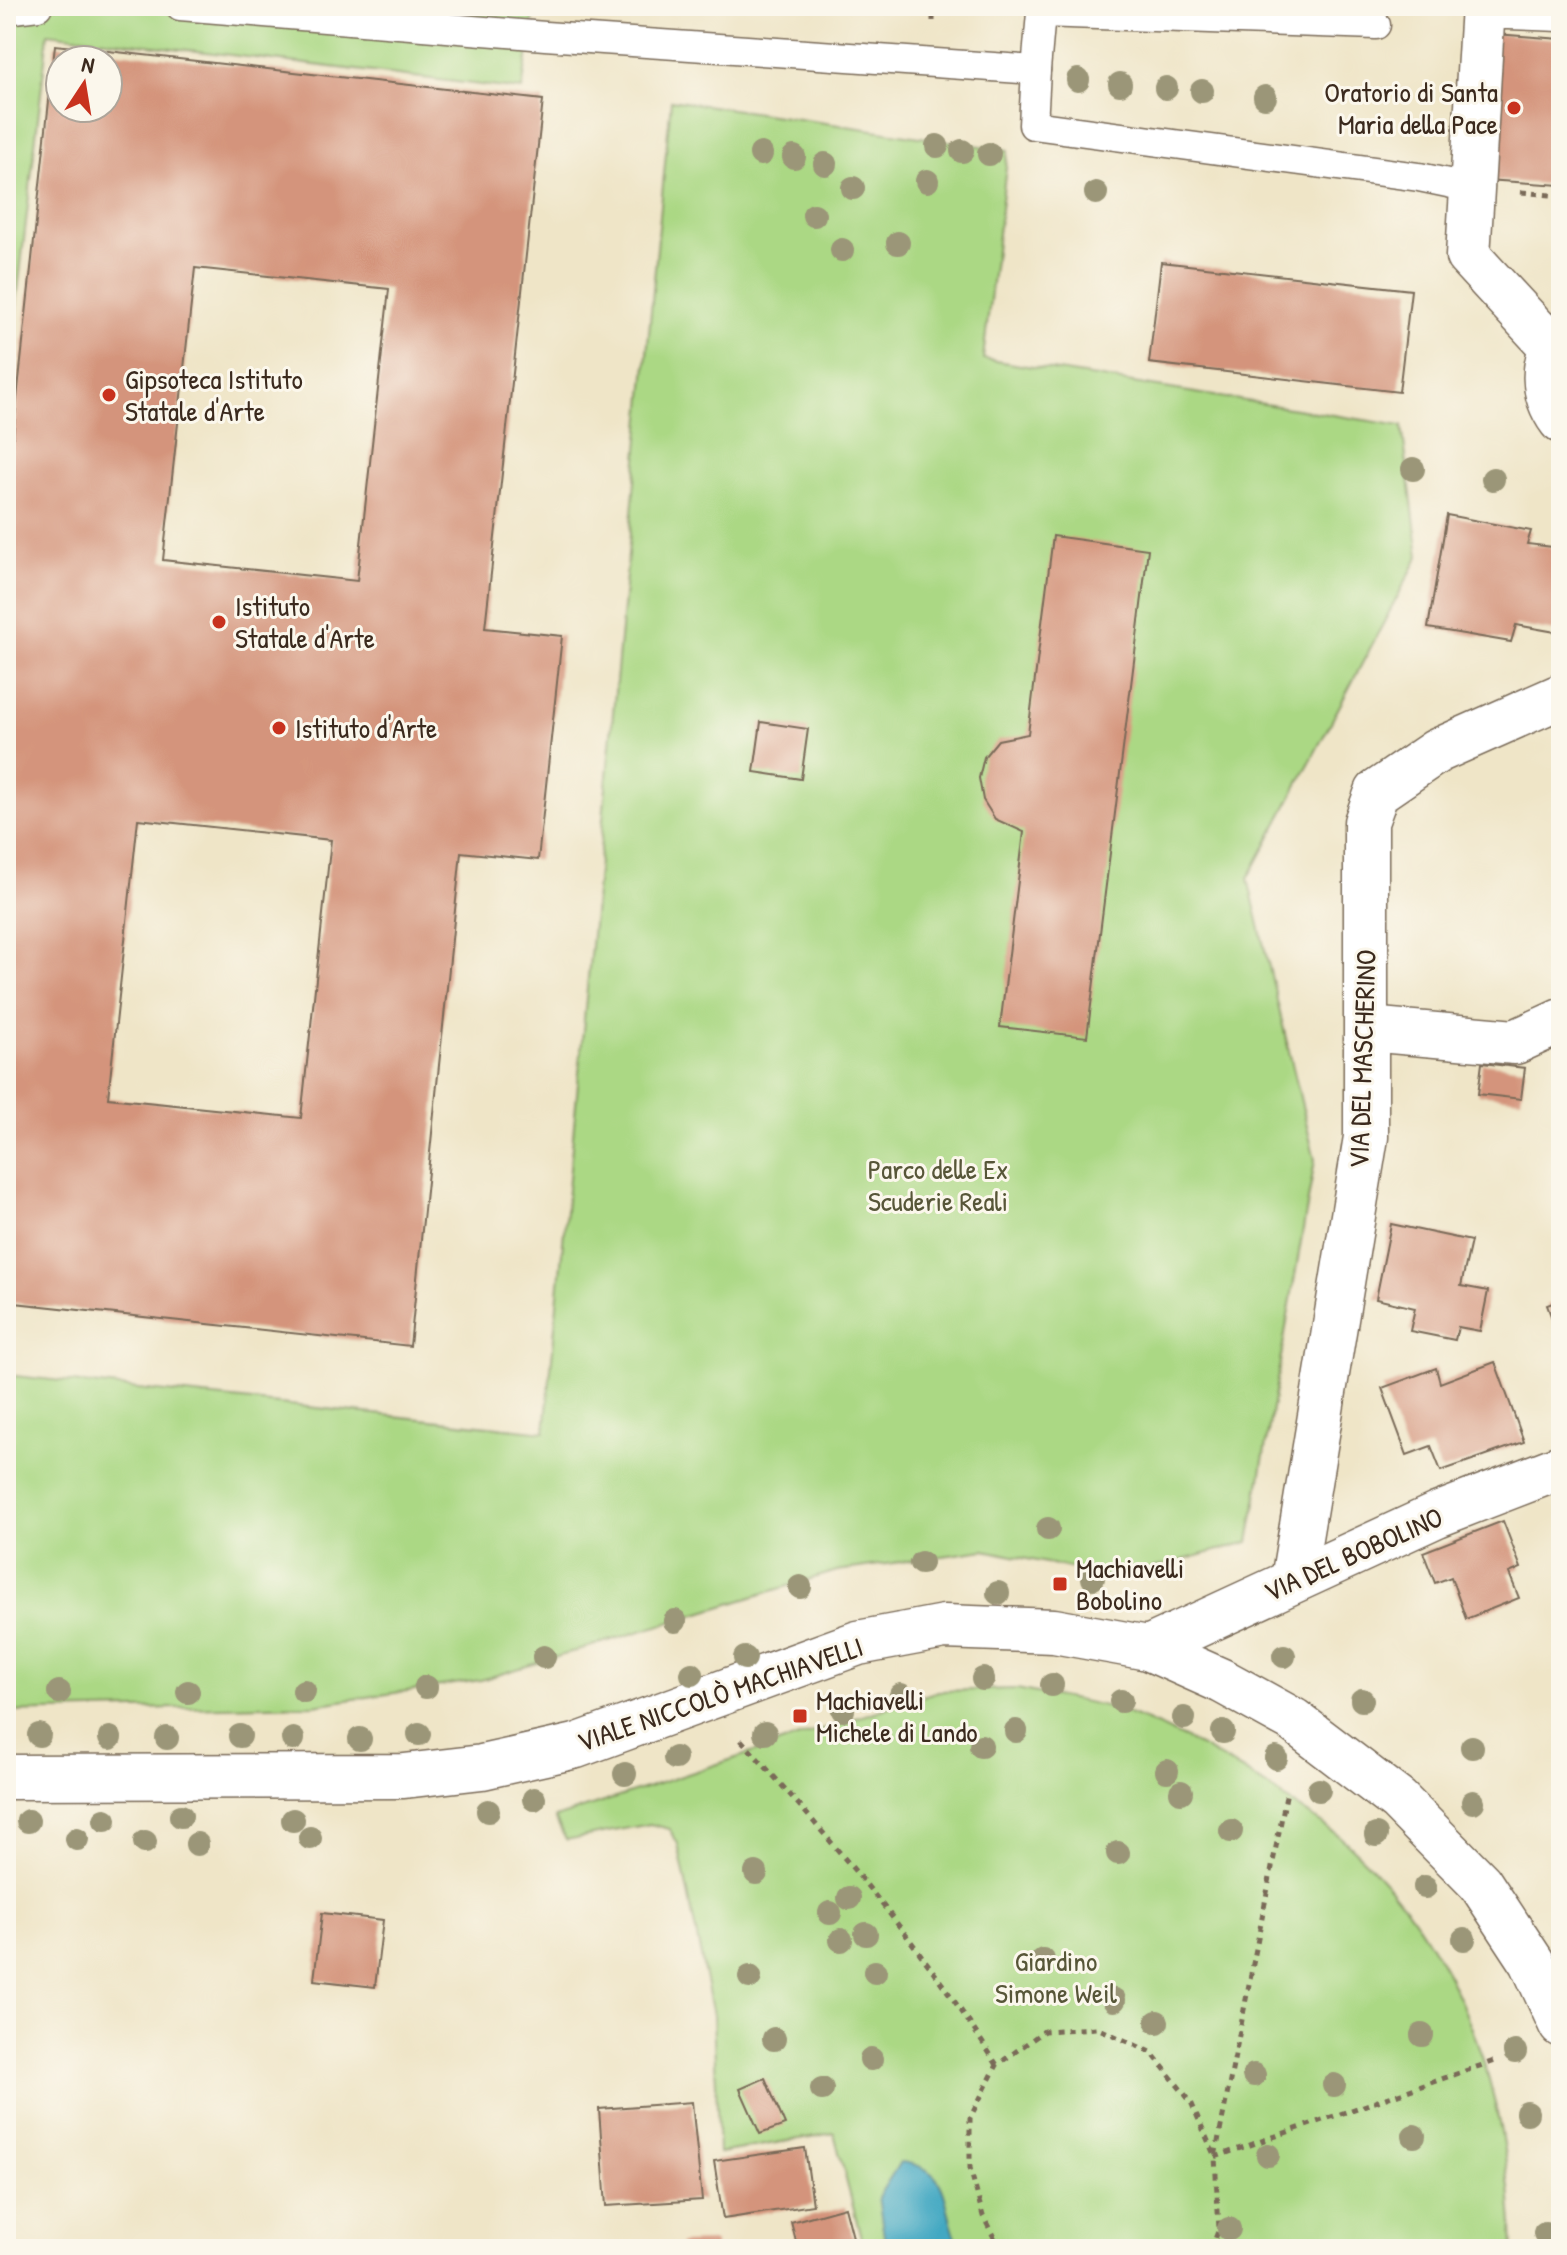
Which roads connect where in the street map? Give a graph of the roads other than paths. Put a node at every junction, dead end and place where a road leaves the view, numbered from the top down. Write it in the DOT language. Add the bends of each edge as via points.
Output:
graph roads {
  1 [pos="38,6"];
  2 [pos="180,6"];
  3 [pos="1561,9"];
  4 [pos="6,10"];
  5 [pos="1376,25"];
  6 [pos="1036,70"];
  7 [pos="1472,188"];
  8 [pos="1556,340"];
  9 [pos="1561,421"];
  10 [pos="1561,696"];
  11 [pos="1561,1021"];
  12 [pos="1368,1029"];
  13 [pos="1561,1467"];
  14 [pos="1293,1580"];
  15 [pos="1148,1648"];
  16 [pos="6,1777"];
  17 [pos="1561,2025"];
  1 -- 4 [label="lane"];
  2 -- 6 [label="lane"];
  3 -- 7 [label="street" via="1483,6"];
  5 -- 6 [label="lane" via="1041,13"];
  6 -- 7 [label="lane" via="1033,125"];
  7 -- 8 [label="street" via="1468,256"];
  8 -- 9 [label="street" via="1544,369 1550,406"];
  10 -- 12 [label="street, VIA DEL MASCHERINO" via="1437,751 1377,792 1366,822"];
  11 -- 12 [label="street" via="1515,1042"];
  12 -- 14 [label="street, VIA DEL MASCHERINO" via="1366,1137"];
  13 -- 14 [label="street, VIA DEL BOBOLINO"];
  14 -- 15 [label="street, VIA DEL BOBOLINO"];
  15 -- 16 [label="street, VIALE NICCOLÒ MACHIAVELLI" via="1054,1631 944,1627 858,1643 576,1746 482,1767 404,1776"];
  15 -- 17 [label="street, VIALE NICCOLÒ MACHIAVELLI" via="1293,1720 1398,1800 1480,1883 1532,1962"];
}
